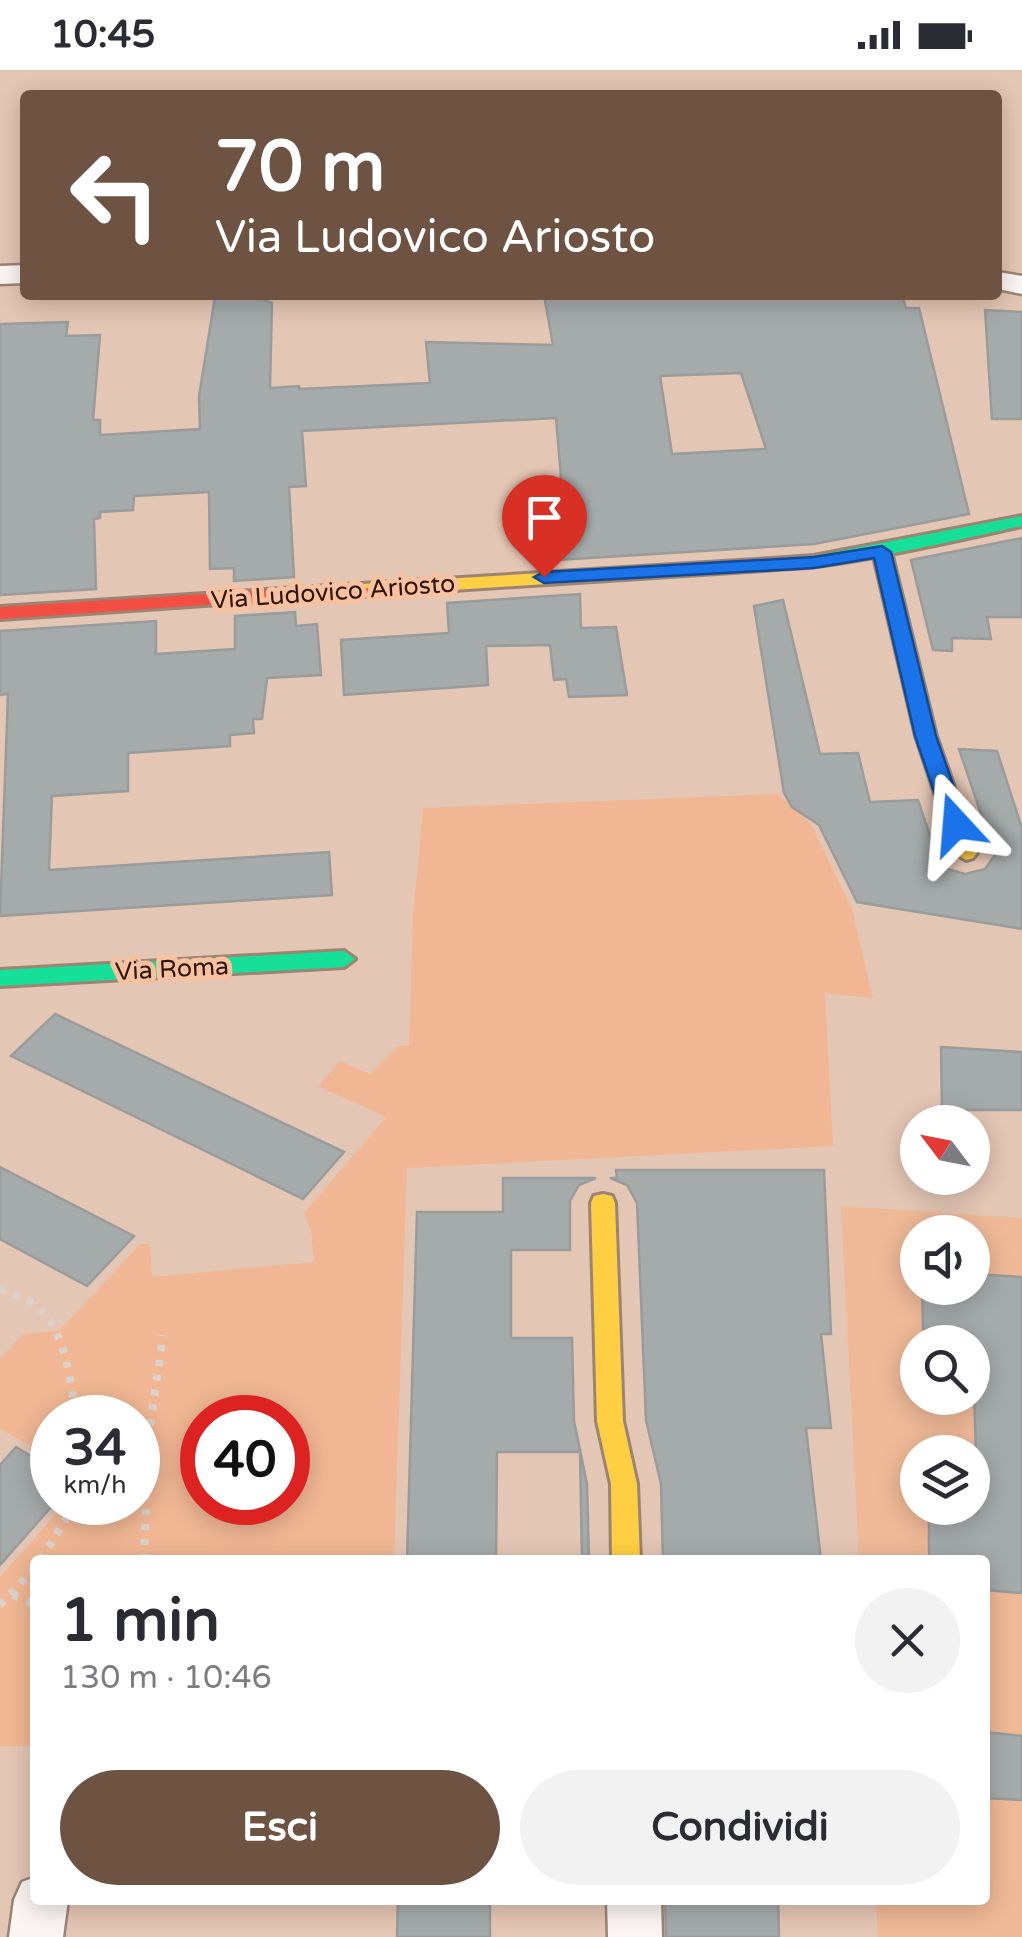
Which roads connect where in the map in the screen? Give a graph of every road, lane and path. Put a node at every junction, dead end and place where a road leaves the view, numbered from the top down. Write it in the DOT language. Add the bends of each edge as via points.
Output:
graph roads {
  1 [pos="1022,521"];
  2 [pos="882,552"];
  3 [pos="0,614"];
  4 [pos="966,853"];
  5 [pos="344,959"];
  6 [pos="0,978"];
  7 [pos="603,1203"];
  8 [pos="0,1288"];
  9 [pos="162,1336"];
  10 [pos="73,1395"];
  11 [pos="154,1395"];
  12 [pos="62,1525"];
  13 [pos="145,1525"];
  14 [pos="44,1555"];
  15 [pos="144,1555"];
  16 [pos="626,1555"];
  17 [pos="30,1574"];
  18 [pos="13,1595"];
  19 [pos="30,1602"];
  20 [pos="0,1604"];
  21 [pos="40,1905"];
  22 [pos="634,1905"];
  23 [pos="36,1937"];
  24 [pos="635,1937"];
  1 -- 2 [label="street, Via Ludovico Ariosto"];
  2 -- 3 [label="street, Via Ludovico Ariosto" via="814,562"];
  2 -- 4 [label="street" via="926,736"];
  5 -- 6 [label="street, Via Roma"];
  7 -- 16 [label="street" via="610,1420 624,1484"];
  8 -- 10 [label="path" via="38,1307 51,1324"];
  9 -- 11 [label="path"];
  12 -- 14 [label="path"];
  13 -- 15 [label="path"];
  17 -- 18 [label="path"];
  18 -- 19 [label="path"];
  18 -- 20 [label="path"];
  21 -- 23 [label="street"];
  22 -- 24 [label="street"];
}
